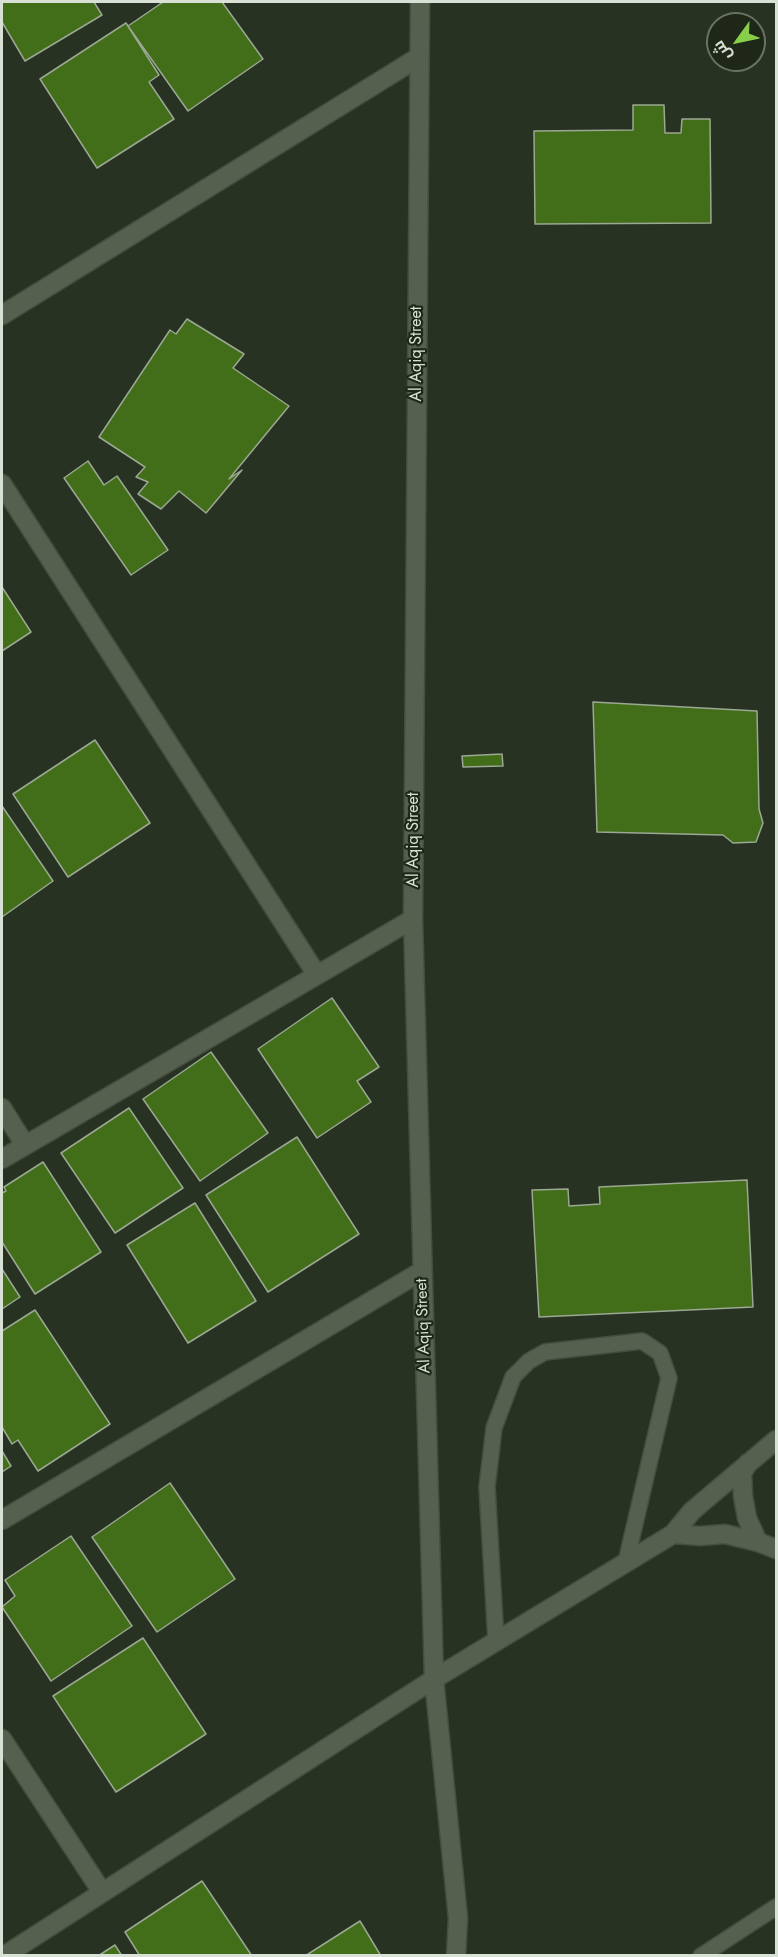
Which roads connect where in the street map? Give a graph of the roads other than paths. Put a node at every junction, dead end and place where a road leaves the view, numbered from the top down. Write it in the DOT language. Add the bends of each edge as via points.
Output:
graph roads {
  1 [pos="420,2"];
  2 [pos="419,57"];
  3 [pos="2,315"];
  4 [pos="2,484"];
  5 [pos="413,919"];
  6 [pos="318,975"];
  7 [pos="2,1108"];
  8 [pos="25,1145"];
  9 [pos="2,1159"];
  10 [pos="422,1271"];
  11 [pos="777,1440"];
  12 [pos="749,1462"];
  13 [pos="2,1520"];
  14 [pos="673,1534"];
  15 [pos="758,1542"];
  16 [pos="777,1549"];
  17 [pos="626,1562"];
  18 [pos="496,1641"];
  19 [pos="434,1679"];
  20 [pos="2,1739"];
  21 [pos="102,1892"];
  22 [pos="777,1907"];
  23 [pos="4,1956"];
  24 [pos="456,1956"];
  25 [pos="701,1956"];
  1 -- 2 [label="street, Al Aqiq Street"];
  2 -- 3 [label="street"];
  2 -- 5 [label="street, Al Aqiq Street"];
  4 -- 6 [label="street"];
  5 -- 6 [label="street"];
  5 -- 10 [label="street, Al Aqiq Street"];
  6 -- 8 [label="street"];
  7 -- 8 [label="street"];
  8 -- 9 [label="street"];
  10 -- 13 [label="street"];
  10 -- 19 [label="street, Al Aqiq Street"];
  11 -- 12 [label="street"];
  12 -- 14 [label="street" via="692,1511"];
  12 -- 15 [label="street" via="742,1473 743,1496 747,1518"];
  14 -- 15 [label="street" via="725,1534"];
  14 -- 17 [label="street"];
  15 -- 16 [label="street"];
  17 -- 18 [label="street"];
  17 -- 18 [label="lane" via="669,1378 660,1353 642,1341 545,1352 513,1377 494,1428 487,1487"];
  18 -- 19 [label="street"];
  19 -- 21 [label="street"];
  19 -- 24 [label="street, Al Aqiq Street" via="458,1918"];
  20 -- 21 [label="street"];
  21 -- 23 [label="street"];
  22 -- 25 [label="lane"];
}
